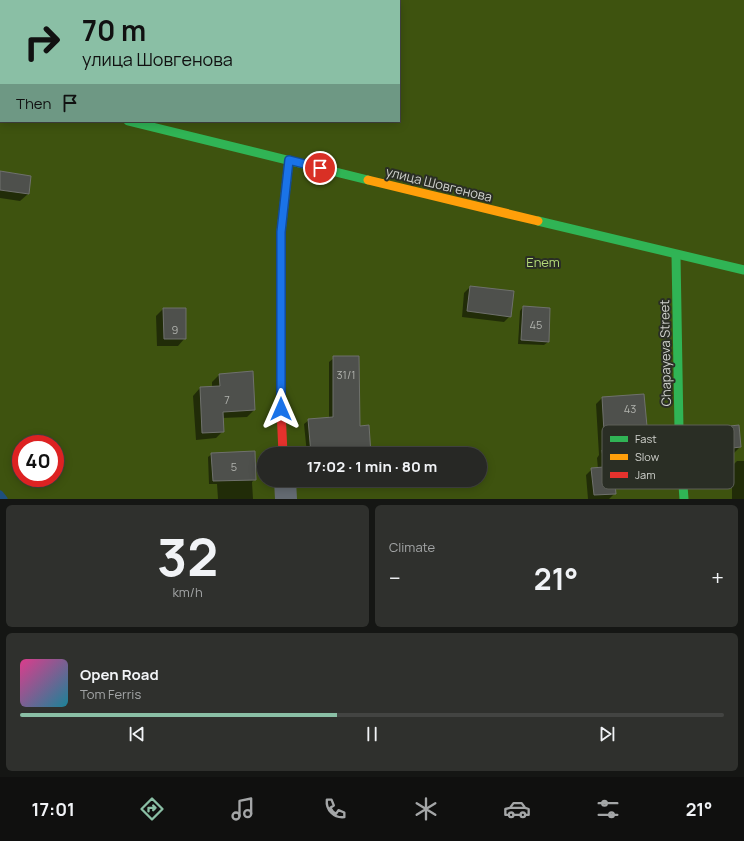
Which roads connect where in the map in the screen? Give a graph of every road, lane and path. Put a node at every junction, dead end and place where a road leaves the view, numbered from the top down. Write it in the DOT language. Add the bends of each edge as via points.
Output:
graph roads {
  1 [pos="132,122"];
  2 [pos="289,160"];
  3 [pos="676,255"];
  4 [pos="744,270"];
  5 [pos="679,425"];
  6 [pos="283,447"];
  7 [pos="285,487"];
  8 [pos="683,489"];
  9 [pos="286,499"];
  10 [pos="684,499"];
  1 -- 2 [label="street, улица Шовгенова"];
  2 -- 3 [label="street, улица Шовгенова"];
  2 -- 6 [label="street" via="281,232"];
  3 -- 4 [label="street, улица Шовгенова"];
  3 -- 5 [label="street, Chapayeva Street"];
  7 -- 9 [label="street"];
  8 -- 10 [label="street, Chapayeva Street"];
}
